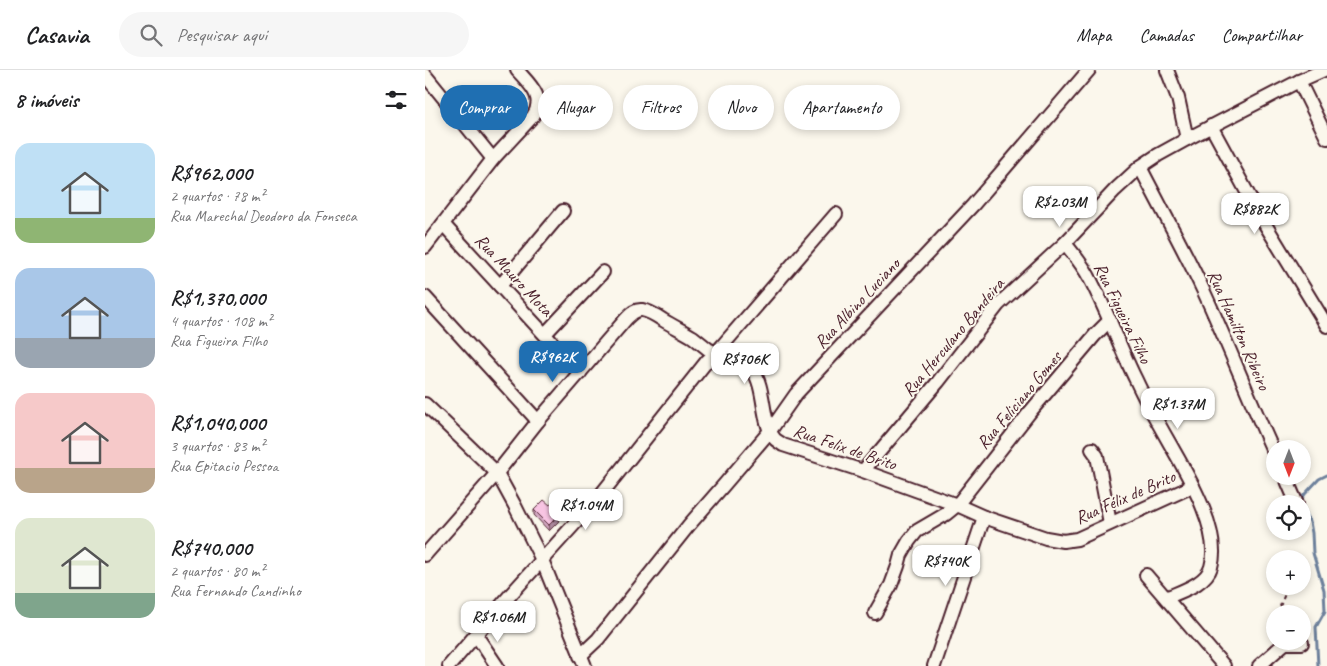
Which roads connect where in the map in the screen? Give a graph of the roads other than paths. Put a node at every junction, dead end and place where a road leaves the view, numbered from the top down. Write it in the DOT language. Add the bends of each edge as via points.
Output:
graph roads {
  1 [pos="517,70"];
  2 [pos="1089,70"];
  3 [pos="1167,70"];
  4 [pos="1323,70"];
  5 [pos="425,75"];
  6 [pos="1299,81"];
  7 [pos="1211,126"];
  8 [pos="1327,138"];
  9 [pos="1187,139"];
  10 [pos="493,159"];
  11 [pos="1140,167"];
  12 [pos="563,211"];
  13 [pos="836,214"];
  14 [pos="443,224"];
  15 [pos="1065,243"];
  16 [pos="425,248"];
  17 [pos="603,272"];
  18 [pos="500,286"];
  19 [pos="425,297"];
  20 [pos="1110,320"];
  21 [pos="1327,326"];
  22 [pos="545,334"];
  23 [pos="713,351"];
  24 [pos="580,373"];
  25 [pos="425,404"];
  26 [pos="538,421"];
  27 [pos="770,430"];
  28 [pos="1268,440"];
  29 [pos="1092,448"];
  30 [pos="863,471"];
  31 [pos="497,473"];
  32 [pos="1193,486"];
  33 [pos="957,505"];
  34 [pos="984,517"];
  35 [pos="1111,523"];
  36 [pos="425,555"];
  37 [pos="542,560"];
  38 [pos="1146,575"];
  39 [pos="1166,598"];
  40 [pos="875,613"];
  41 [pos="475,635"];
  42 [pos="1277,650"];
  43 [pos="583,661"];
  44 [pos="449,666"];
  45 [pos="497,666"];
  46 [pos="934,666"];
  47 [pos="1224,666"];
  48 [pos="1259,666"];
  1 -- 10 [label="street" via="539,101 537,109"];
  2 -- 27 [label="street, Rua Albino Luciano" via="973,205 796,394"];
  3 -- 9 [label="street" via="1179,98"];
  4 -- 6 [label="street, Rua Herculano Bandeira"];
  5 -- 10 [label="street"];
  6 -- 7 [label="street, Rua Herculano Bandeira"];
  6 -- 8 [label="street"];
  7 -- 9 [label="street, Rua Herculano Bandeira"];
  7 -- 21 [label="street" via="1260,216"];
  9 -- 11 [label="street, Rua Herculano Bandeira"];
  10 -- 14 [label="street"];
  11 -- 15 [label="street, Rua Herculano Bandeira"];
  11 -- 28 [label="street, Rua Hamilton Ribeiro" via="1204,291"];
  12 -- 18 [label="street"];
  13 -- 23 [label="street"];
  14 -- 16 [label="street"];
  14 -- 18 [label="street, Rua Mauro Mota"];
  15 -- 20 [label="street, Rua Figueira Filho" via="1089,275"];
  15 -- 30 [label="street, Rua Herculano Bandeira" via="998,305"];
  17 -- 22 [label="street"];
  18 -- 22 [label="street, Rua Mauro Mota"];
  19 -- 26 [label="street"];
  20 -- 32 [label="street, Rua Figueira Filho" via="1135,379"];
  20 -- 33 [label="street, Rua Feliciano Gomes" via="1030,412"];
  22 -- 24 [label="street, Rua Mauro Mota"];
  23 -- 24 [label="street" via="657,316 639,310 626,319"];
  23 -- 27 [label="street, Rua Felix de Brito" via="732,355 752,367 758,378"];
  23 -- 37 [label="street" via="599,497"];
  24 -- 26 [label="street"];
  25 -- 31 [label="street"];
  26 -- 31 [label="street"];
  27 -- 30 [label="street, Rua Felix de Brito" via="783,445"];
  27 -- 43 [label="street, Rua Albino Luciano" via="689,524"];
  29 -- 35 [label="street" via="1097,456"];
  30 -- 33 [label="street, Rua Felix de Brito"];
  31 -- 36 [label="street"];
  31 -- 37 [label="street"];
  32 -- 35 [label="street, Rua Félix de Brito"];
  32 -- 39 [label="street, Rua Figueira Filho" via="1211,533 1211,567 1201,581"];
  33 -- 34 [label="street, Rua Félix de Brito"];
  33 -- 40 [label="street, Rua Feliciano Gomes" via="917,531 909,541 891,585"];
  34 -- 35 [label="street, Rua Félix de Brito" via="1063,541"];
  34 -- 46 [label="street"];
  37 -- 41 [label="street"];
  37 -- 43 [label="street"];
  38 -- 39 [label="street"];
  39 -- 47 [label="street"];
  41 -- 44 [label="street"];
  41 -- 45 [label="street"];
  42 -- 48 [label="street"];
}
